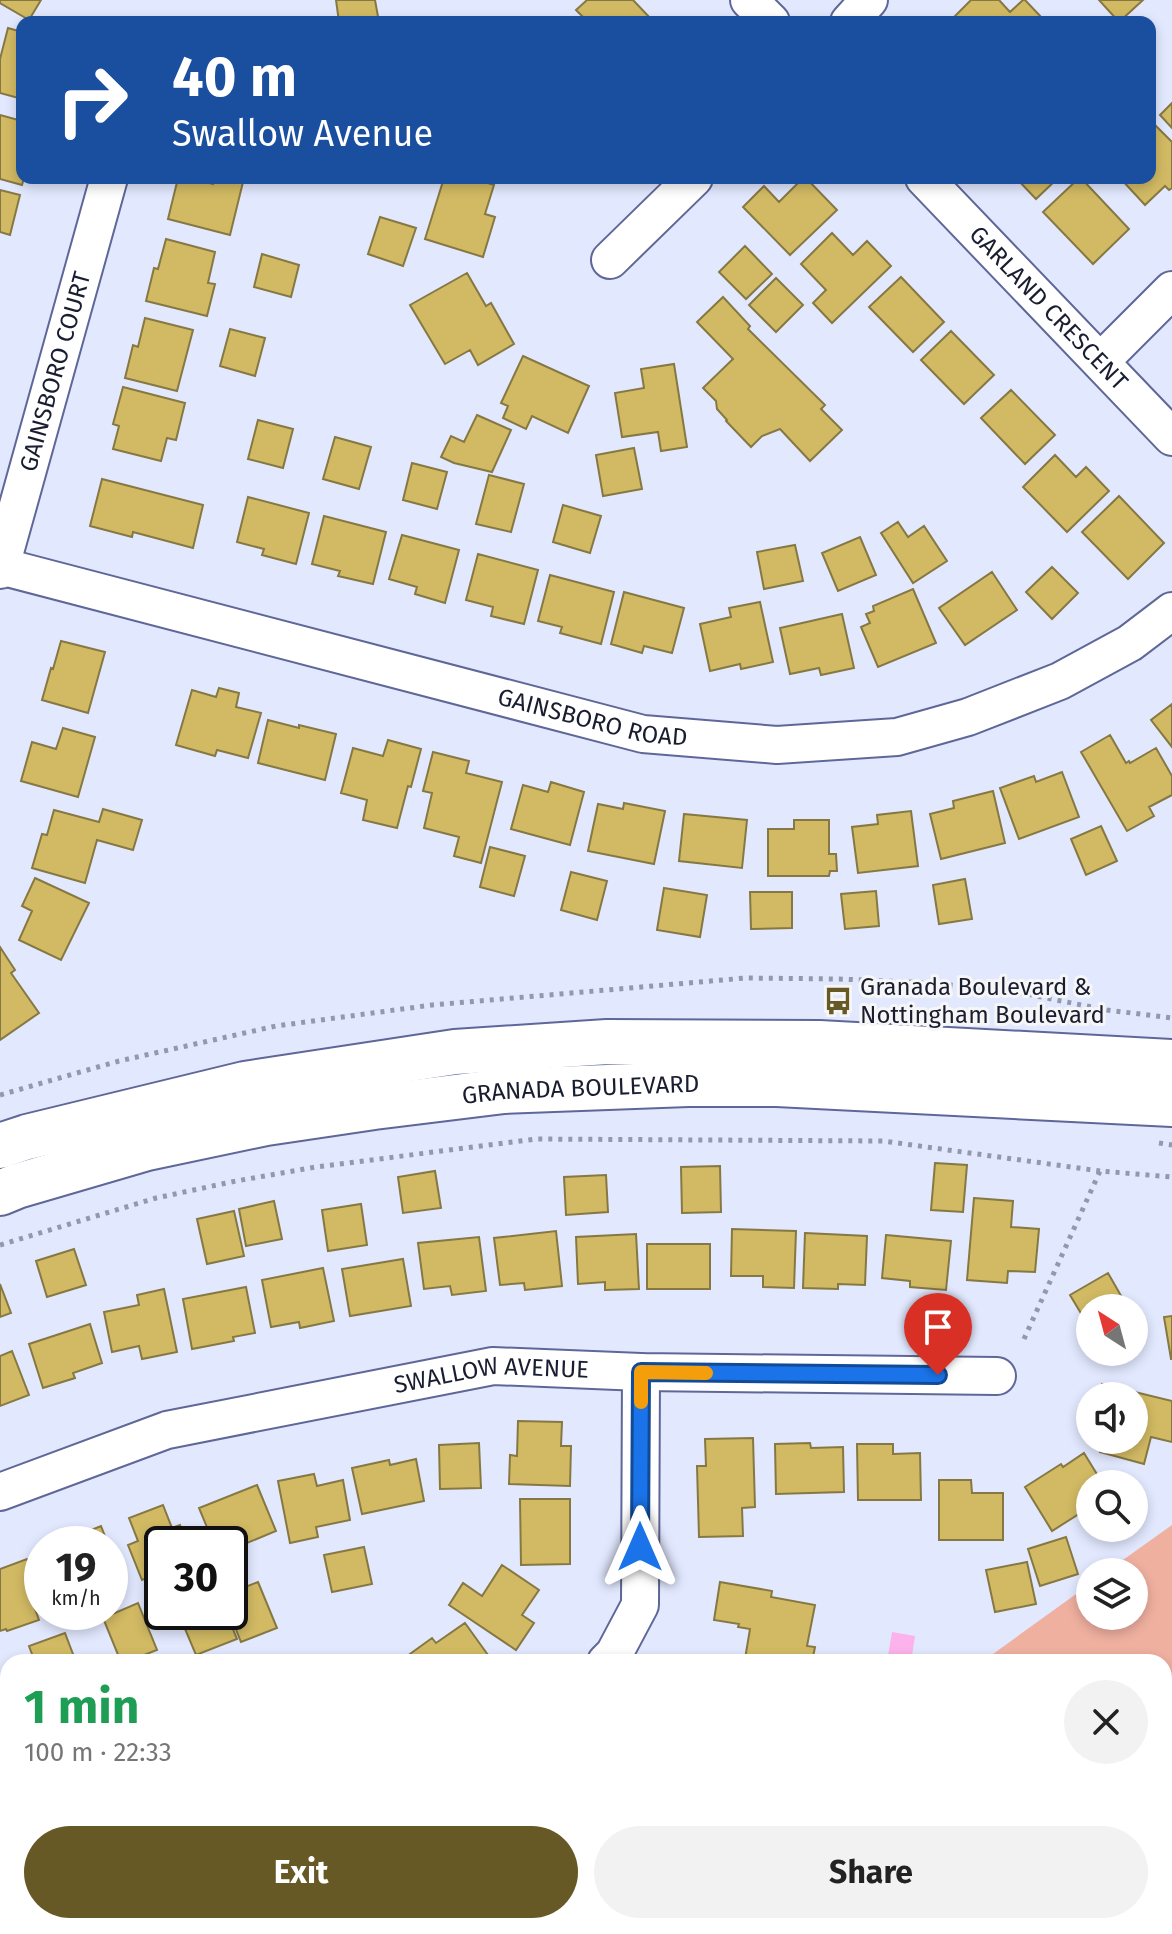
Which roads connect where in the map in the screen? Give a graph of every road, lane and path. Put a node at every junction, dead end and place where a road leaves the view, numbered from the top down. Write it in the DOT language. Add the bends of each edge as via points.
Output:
graph roads {
  1 [pos="749,0"];
  2 [pos="869,0"];
  3 [pos="765,16"];
  4 [pos="854,16"];
  5 [pos="107,184"];
  6 [pos="688,184"];
  7 [pos="930,184"];
  8 [pos="610,260"];
  9 [pos="1172,290"];
  10 [pos="1101,361"];
  11 [pos="1172,437"];
  12 [pos="0,567"];
  13 [pos="1172,611"];
  14 [pos="1172,1062"];
  15 [pos="1172,1104"];
  16 [pos="0,1146"];
  17 [pos="1100,1171"];
  18 [pos="1172,1177"];
  19 [pos="0,1193"];
  20 [pos="0,1245"];
  21 [pos="1024,1339"];
  22 [pos="641,1372"];
  23 [pos="997,1376"];
  24 [pos="0,1492"];
  25 [pos="614,1654"];
  1 -- 3 [label="street"];
  2 -- 4 [label="street"];
  5 -- 12 [label="street, GAINSBORO COURT"];
  6 -- 8 [label="street"];
  7 -- 10 [label="street, GARLAND CRESCENT"];
  9 -- 10 [label="street"];
  10 -- 11 [label="street, GARLAND CRESCENT"];
  12 -- 13 [label="street, GAINSBORO ROAD" via="643,734 777,745 897,737 968,717 1060,681 1130,643"];
  14 -- 16 [label="main road, GRANADA BOULEVARD" via="819,1043 607,1042 455,1052 245,1084"];
  15 -- 19 [label="main road, GRANADA BOULEVARD" via="777,1084 504,1091 266,1123 147,1148"];
  17 -- 18 [label="path"];
  17 -- 20 [label="path" via="883,1141 536,1139 236,1181 156,1198"];
  17 -- 21 [label="path"];
  22 -- 23 [label="street, SWALLOW AVENUE"];
  22 -- 24 [label="street, SWALLOW AVENUE" via="493,1366 167,1430"];
  22 -- 25 [label="street" via="640,1605"];
}
